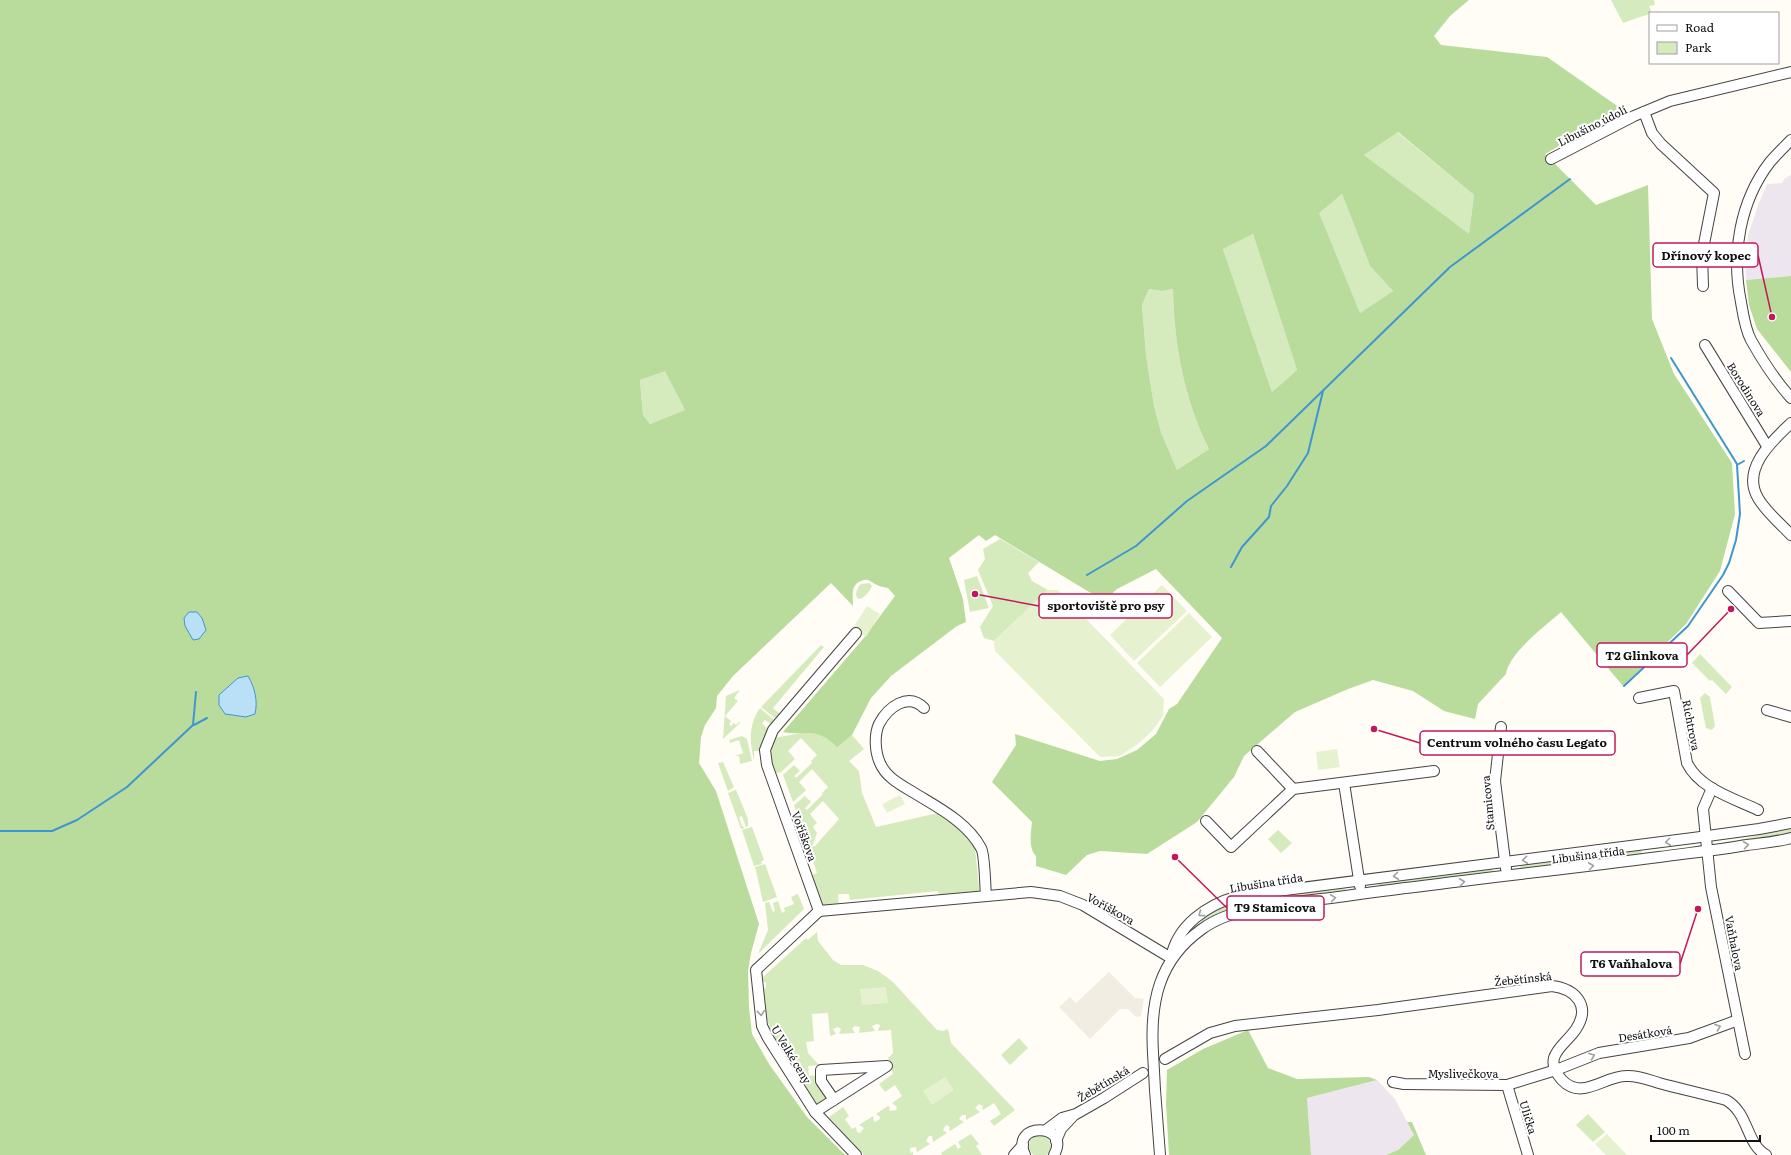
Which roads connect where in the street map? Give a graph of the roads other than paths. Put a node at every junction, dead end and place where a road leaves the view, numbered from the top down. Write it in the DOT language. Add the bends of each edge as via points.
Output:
graph roads {
  1 [pos="1791,72"];
  2 [pos="1644,112"];
  3 [pos="1791,140"];
  4 [pos="1551,159"];
  5 [pos="1703,286"];
  6 [pos="1705,345"];
  7 [pos="1791,398"];
  8 [pos="1791,423"];
  9 [pos="1767,446"];
  10 [pos="1791,535"];
  11 [pos="1728,591"];
  12 [pos="1791,621"];
  13 [pos="856,633"];
  14 [pos="1639,698"];
  15 [pos="924,708"];
  16 [pos="1767,710"];
  17 [pos="1791,717"];
  18 [pos="1501,727"];
  19 [pos="1257,751"];
  20 [pos="1434,771"];
  21 [pos="1344,783"];
  22 [pos="1712,788"];
  23 [pos="1293,789"];
  24 [pos="1758,810"];
  25 [pos="1206,821"];
  26 [pos="1791,823"];
  27 [pos="1706,836"];
  28 [pos="1791,838"];
  29 [pos="1708,851"];
  30 [pos="1505,862"];
  31 [pos="1507,877"];
  32 [pos="1360,881"];
  33 [pos="1362,894"];
  34 [pos="986,896"];
  35 [pos="819,911"];
  36 [pos="1171,958"];
  37 [pos="1738,1020"];
  38 [pos="1745,1054"];
  39 [pos="1165,1059"];
  40 [pos="1556,1070"];
  41 [pos="1143,1073"];
  42 [pos="1393,1082"];
  43 [pos="1507,1085"];
  44 [pos="834,1100"];
  45 [pos="815,1112"];
  46 [pos="1076,1114"];
  47 [pos="1046,1130"];
  48 [pos="1056,1141"];
  49 [pos="1023,1145"];
  50 [pos="856,1155"];
  51 [pos="1014,1155"];
  52 [pos="1025,1155"];
  53 [pos="1055,1155"];
  54 [pos="1160,1155"];
  55 [pos="1528,1155"];
  56 [pos="1766,1155"];
  1 -- 2 [label="street, Libušino údolí" via="1670,101"];
  2 -- 4 [label="street, Libušino údolí"];
  2 -- 5 [label="street, Libušino údolí" via="1652,133 1660,144 1714,193 1702,254"];
  3 -- 7 [label="street" via="1770,162 1750,198 1738,240 1736,266 1743,314 1751,339"];
  6 -- 9 [label="street, Borodinova"];
  8 -- 9 [label="street"];
  9 -- 10 [label="street" via="1756,467 1753,478 1754,490 1762,505"];
  11 -- 12 [label="street" via="1759,623"];
  13 -- 35 [label="street, Voříškova" via="773,730 765,750 767,765"];
  14 -- 22 [label="street, Richtrova" via="1674,691 1687,763 1692,773"];
  15 -- 34 [label="street" via="919,702 903,701 894,706 879,725 875,743 880,764 891,779 958,821 982,848"];
  16 -- 17 [label="street"];
  18 -- 30 [label="street, Stamicova" via="1495,781"];
  19 -- 23 [label="street"];
  20 -- 21 [label="street"];
  21 -- 23 [label="street"];
  21 -- 32 [label="street"];
  22 -- 24 [label="street, Richtrova"];
  22 -- 27 [label="street" via="1703,809"];
  23 -- 25 [label="street" via="1231,847"];
  26 -- 27 [label="street, Libušina třída"];
  27 -- 29 [label="street, Vaňhalova"];
  27 -- 30 [label="street, Libušina třída, one-way"];
  29 -- 28 [label="street, Libušina třída, one-way"];
  31 -- 29 [label="street, Libušina třída, one-way"];
  29 -- 37 [label="street, Vaňhalova" via="1711,887"];
  30 -- 31 [label="street, Stamicova"];
  30 -- 32 [label="street, Libušina třída, one-way"];
  33 -- 31 [label="street, Libušina třída, one-way"];
  32 -- 33 [label="street"];
  32 -- 36 [label="street, Libušina třída, one-way" via="1228,899 1203,912 1178,935"];
  36 -- 33 [label="street, Libušina třída, one-way" via="1201,930 1223,917 1244,911"];
  34 -- 35 [label="street, Voříškova"];
  34 -- 36 [label="street, Voříškova" via="1031,892 1060,896 1083,905"];
  35 -- 45 [label="street, U Velké ceny, one-way" via="756,970 762,1026"];
  36 -- 54 [label="street, bridge" via="1160,983 1151,1024"];
  37 -- 38 [label="street, Vaňhalova"];
  40 -- 37 [label="street, Desátková, one-way" via="1599,1053 1688,1038"];
  39 -- 40 [label="street, Žebětínská" via="1210,1034 1235,1026 1378,1010 1552,986 1564,987 1575,994 1582,1010 1575,1031 1560,1045 1555,1054"];
  40 -- 43 [label="street, Myslivečkova"];
  40 -- 56 [label="street" via="1561,1080 1580,1089 1627,1076 1726,1100 1740,1111 1756,1145"];
  41 -- 46 [label="street, Žebětínská"];
  42 -- 43 [label="street, Myslivečkova"];
  43 -- 55 [label="street, Ulička"];
  44 -- 44 [label="street, U Velké ceny" via="838,1097 887,1066 821,1070 821,1081"];
  44 -- 45 [label="street, U Velké ceny"];
  45 -- 50 [label="street, U Velké ceny"];
  46 -- 47 [label="street, Žebětínská" via="1062,1118"];
  46 -- 48 [label="street, Žebětínská" via="1062,1129"];
  47 -- 48 [label="street"];
  47 -- 49 [label="street" via="1037,1129 1031,1132"];
  48 -- 53 [label="street"];
  49 -- 51 [label="street"];
  49 -- 52 [label="street"];
}
